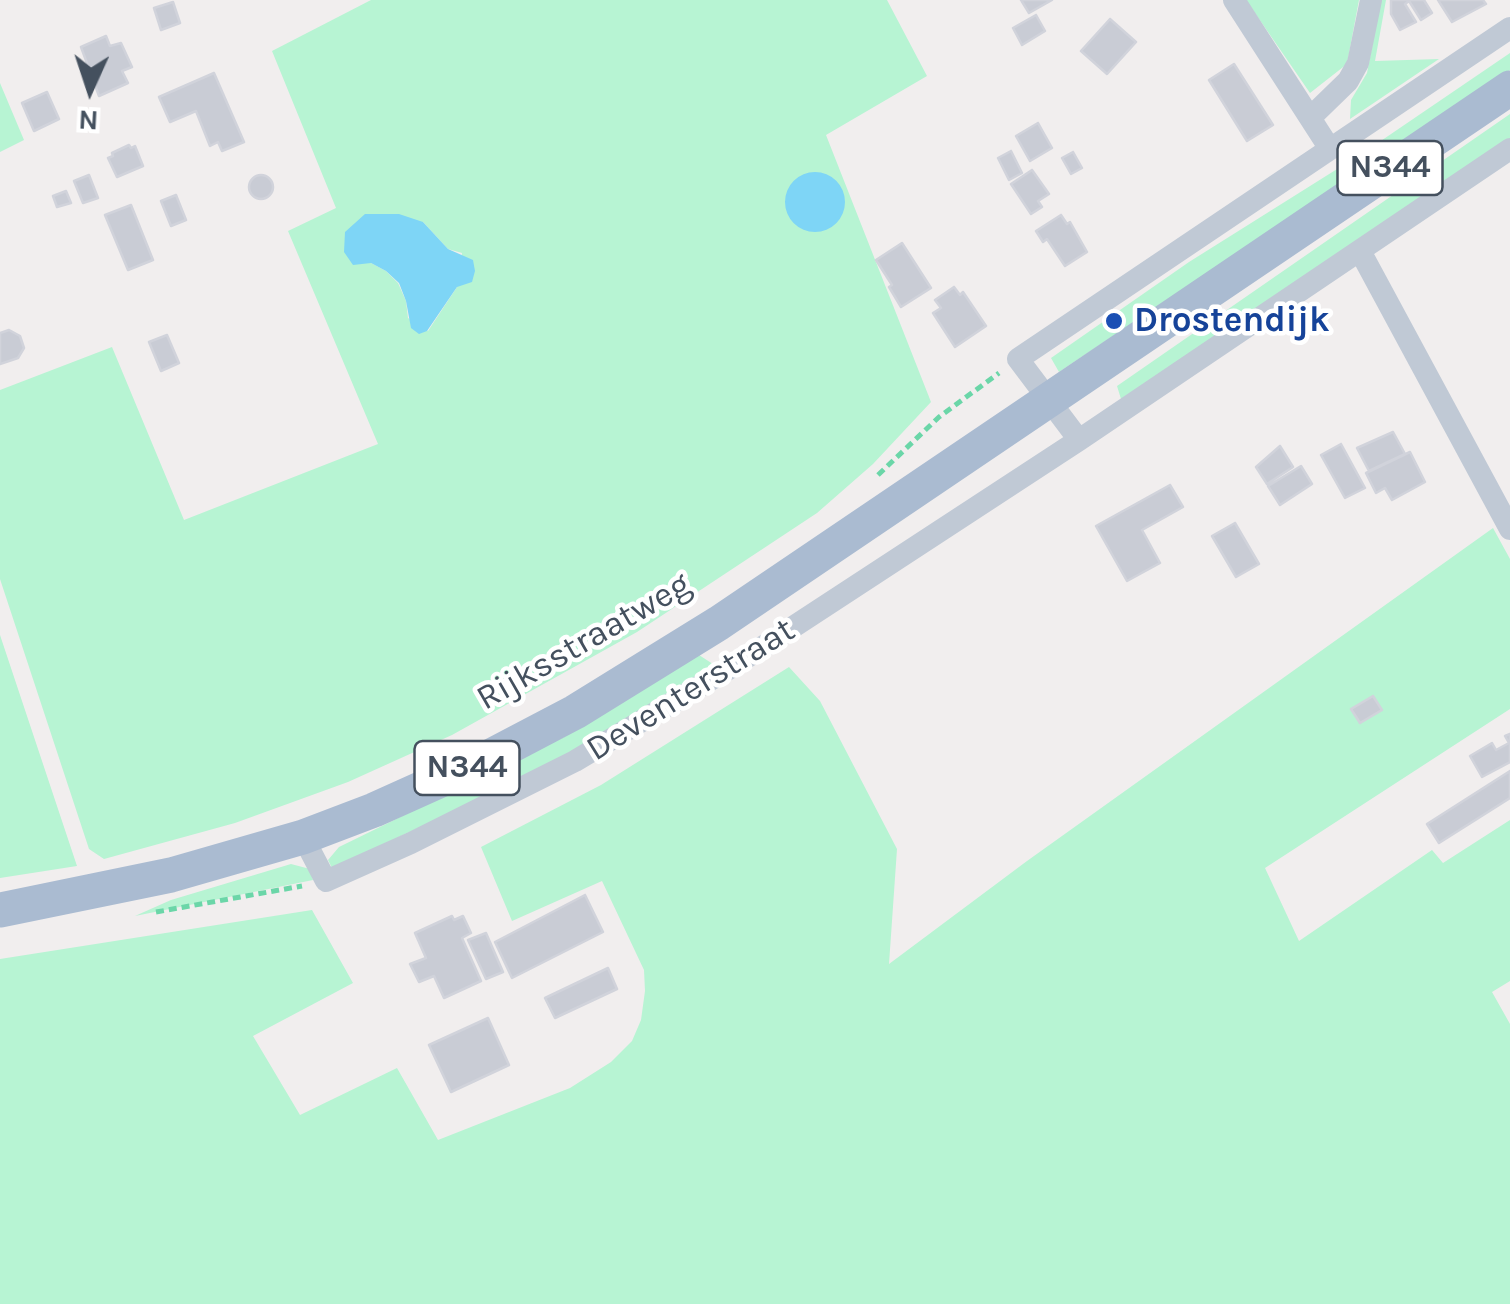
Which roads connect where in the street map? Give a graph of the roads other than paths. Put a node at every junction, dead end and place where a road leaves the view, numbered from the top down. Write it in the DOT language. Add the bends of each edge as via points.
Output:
graph roads {
  1 [pos="1234,0"];
  2 [pos="1371,0"];
  3 [pos="1510,28"];
  4 [pos="1510,88"];
  5 [pos="1312,116"];
  6 [pos="1330,149"];
  7 [pos="1510,149"];
  8 [pos="1360,251"];
  9 [pos="1048,398"];
  10 [pos="1079,440"];
  11 [pos="1510,529"];
  12 [pos="302,837"];
  13 [pos="0,910"];
  1 -- 5 [label="street"];
  2 -- 5 [label="street" via="1358,63"];
  3 -- 6 [label="street"];
  4 -- 9 [label="main road, Deventerstraat / N344"];
  5 -- 6 [label="street"];
  6 -- 9 [label="street" via="1018,359"];
  7 -- 8 [label="street, Deventerstraat"];
  8 -- 10 [label="street, Deventerstraat"];
  8 -- 11 [label="street"];
  9 -- 10 [label="street"];
  9 -- 12 [label="main road, Deventerstraat / N344" via="576,712 458,772"];
  10 -- 12 [label="street, Deventerstraat" via="575,761 326,881"];
  12 -- 13 [label="main road, Deventerstraat / N344" via="171,875"];
}
